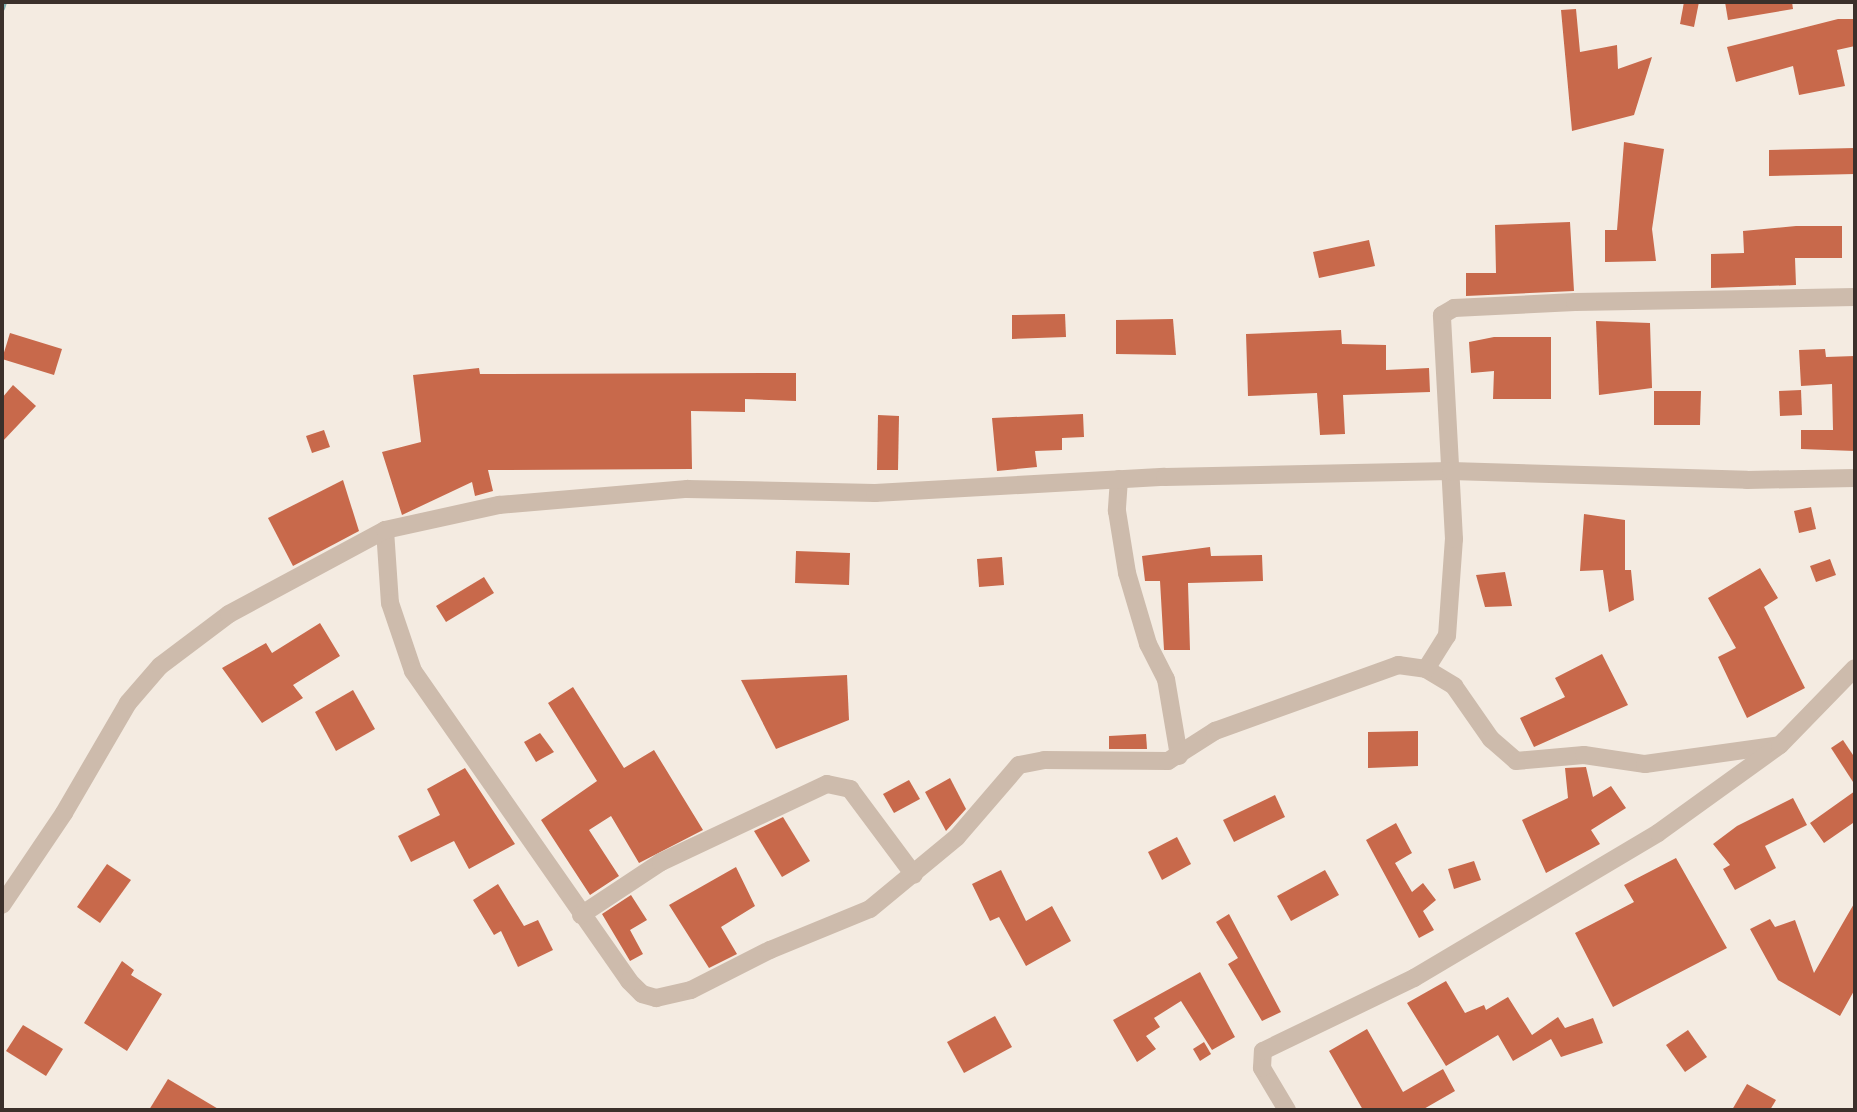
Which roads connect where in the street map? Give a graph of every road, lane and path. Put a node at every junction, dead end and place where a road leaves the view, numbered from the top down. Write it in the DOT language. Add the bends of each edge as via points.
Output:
graph roads {
  1 [pos="1855,297"];
  2 [pos="1451,471"];
  3 [pos="1855,478"];
  4 [pos="1119,479"];
  5 [pos="385,530"];
  6 [pos="1855,668"];
  7 [pos="1426,669"];
  8 [pos="1780,745"];
  9 [pos="1179,756"];
  10 [pos="914,875"];
  11 [pos="2,905"];
  12 [pos="581,915"];
  13 [pos="1287,1110"];
  1 -- 2 [label="street" via="1454,308 1443,315 1440,327"];
  2 -- 3 [label="street" via="1747,480"];
  2 -- 4 [label="street"];
  2 -- 7 [label="street" via="1447,636"];
  4 -- 5 [label="street" via="875,493 687,489 499,505"];
  4 -- 9 [label="street" via="1117,511 1127,573 1148,644 1166,679"];
  5 -- 11 [label="street" via="229,614 160,666 128,703 64,813"];
  5 -- 12 [label="street" via="390,603 413,671"];
  6 -- 8 [label="street"];
  7 -- 8 [label="street" via="1454,686 1491,738 1516,761 1584,755 1645,764"];
  7 -- 9 [label="street" via="1398,666 1374,672 1215,731"];
  8 -- 13 [label="street" via="1658,833 1498,930 1414,978 1263,1051 1262,1068"];
  9 -- 10 [label="street" via="1157,764 1044,760 1019,765 957,837"];
  10 -- 12 [label="street" via="870,909 671,998 642,994"];
  10 -- 12 [label="street" via="850,789 827,784 661,862"];
}
